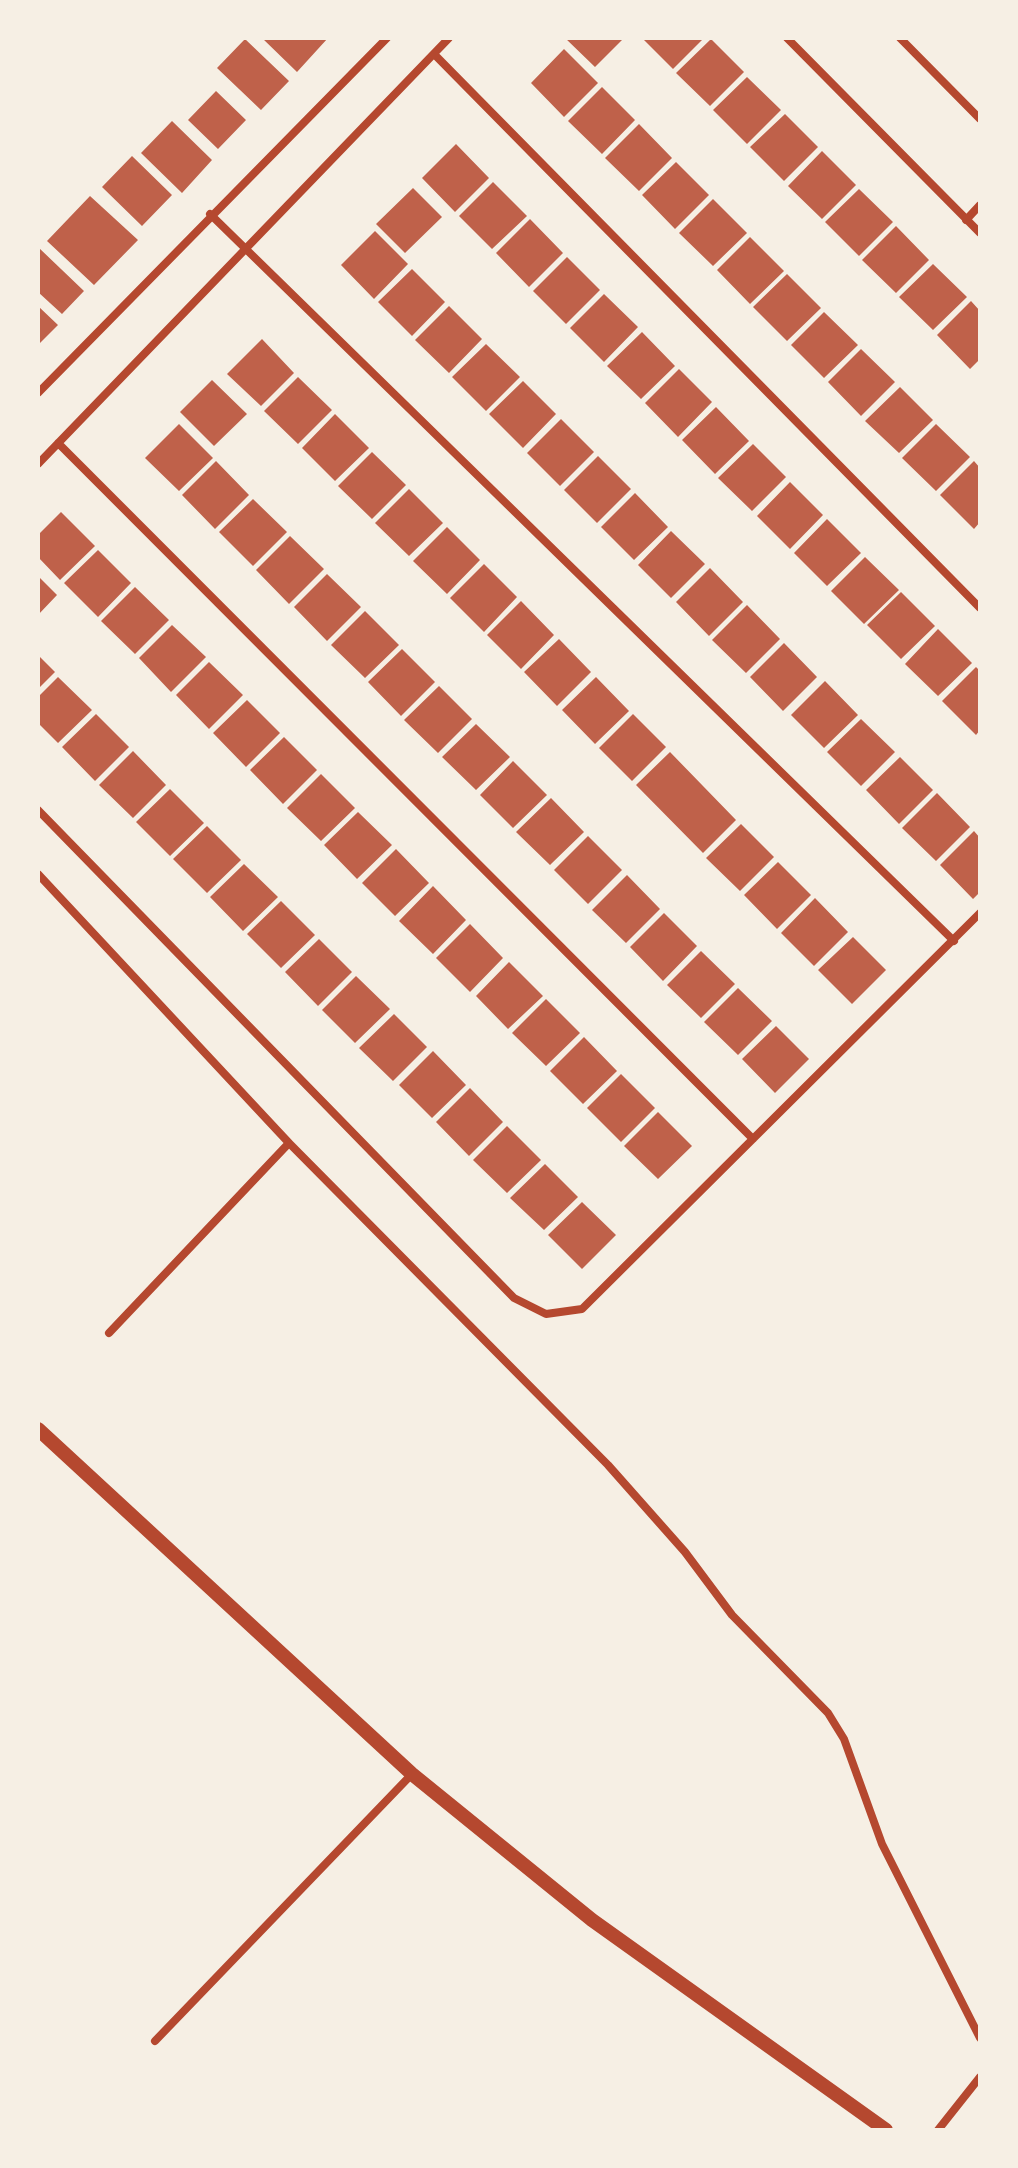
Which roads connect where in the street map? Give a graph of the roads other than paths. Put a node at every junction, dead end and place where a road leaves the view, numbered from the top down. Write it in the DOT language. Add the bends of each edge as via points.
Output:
graph roads {
  1 [pos="387,38"];
  2 [pos="449,38"];
  3 [pos="787,38"];
  4 [pos="900,38"];
  5 [pos="434,54"];
  6 [pos="980,119"];
  7 [pos="980,205"];
  8 [pos="210,214"];
  9 [pos="966,220"];
  10 [pos="980,233"];
  11 [pos="242,248"];
  12 [pos="38,393"];
  13 [pos="58,443"];
  14 [pos="38,464"];
  15 [pos="980,608"];
  16 [pos="38,810"];
  17 [pos="38,874"];
  18 [pos="980,913"];
  19 [pos="954,941"];
  20 [pos="753,1139"];
  21 [pos="289,1143"];
  22 [pos="109,1333"];
  23 [pos="38,1429"];
  24 [pos="412,1774"];
  25 [pos="980,2038"];
  26 [pos="155,2041"];
  27 [pos="980,2077"];
  28 [pos="886,2130"];
  29 [pos="938,2130"];
  1 -- 8 [label="street"];
  2 -- 5 [label="street"];
  3 -- 9 [label="street"];
  4 -- 6 [label="street"];
  5 -- 11 [label="street"];
  5 -- 15 [label="street"];
  7 -- 9 [label="street"];
  8 -- 11 [label="street"];
  8 -- 12 [label="street"];
  9 -- 10 [label="street"];
  11 -- 13 [label="street"];
  11 -- 19 [label="street"];
  13 -- 14 [label="street"];
  13 -- 20 [label="street"];
  16 -- 20 [label="street" via="514,1298 546,1314 582,1309"];
  17 -- 21 [label="street"];
  18 -- 19 [label="street"];
  19 -- 20 [label="street"];
  21 -- 22 [label="street"];
  21 -- 25 [label="street" via="608,1465 732,1615 828,1713 844,1739 882,1844"];
  23 -- 24 [label="street"];
  24 -- 26 [label="street"];
  24 -- 28 [label="street" via="592,1920"];
  27 -- 29 [label="street"];
}
